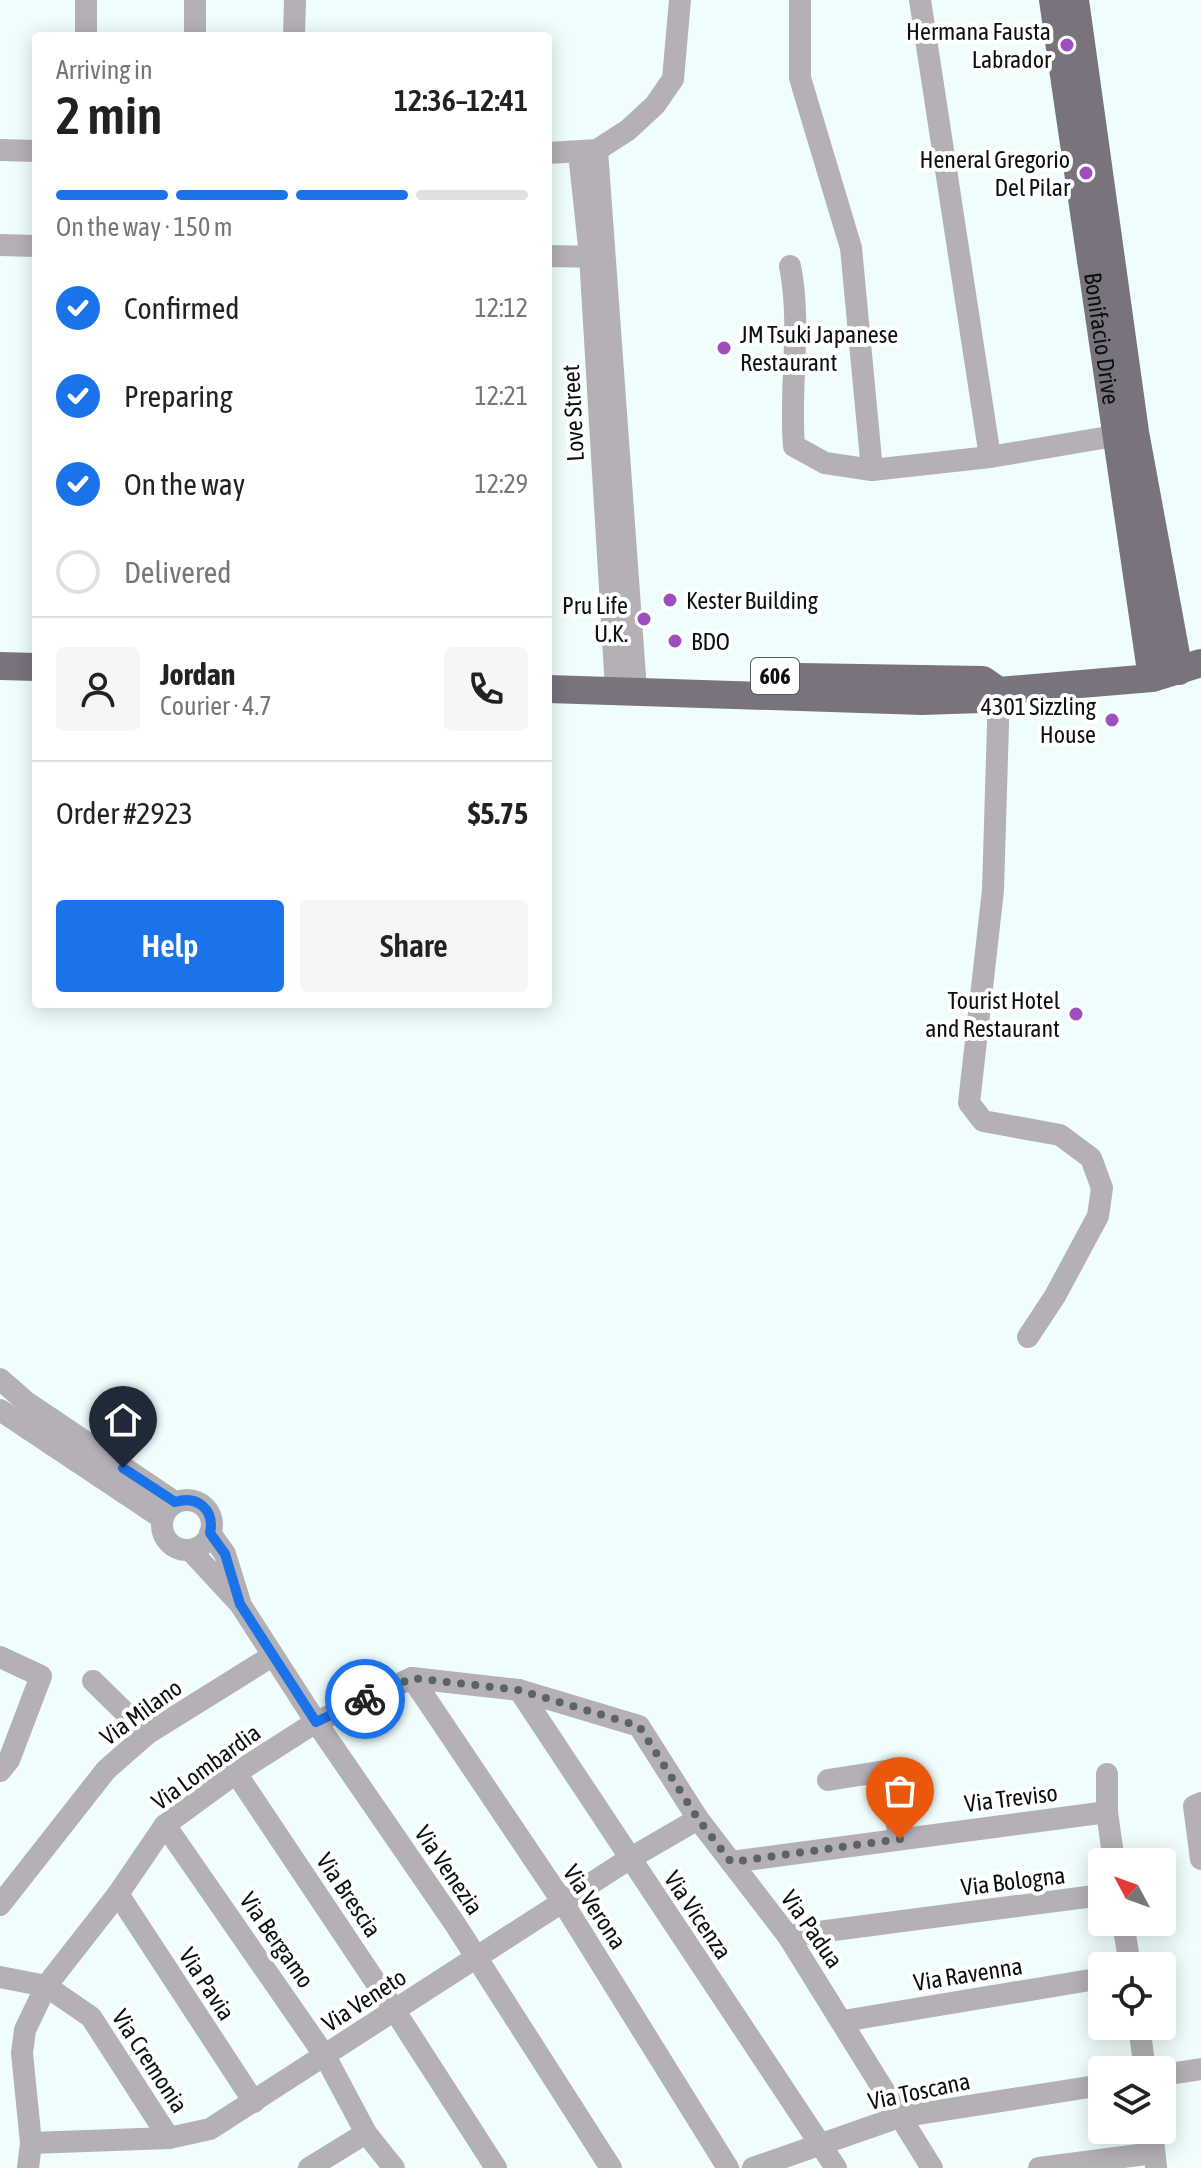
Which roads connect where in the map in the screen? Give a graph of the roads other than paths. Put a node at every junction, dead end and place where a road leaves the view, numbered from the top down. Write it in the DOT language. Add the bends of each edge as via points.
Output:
graph roads {
  1 [pos="86,0"];
  2 [pos="195,0"];
  3 [pos="295,0"];
  4 [pos="680,0"];
  5 [pos="800,0"];
  6 [pos="920,0"];
  7 [pos="1053,0"];
  8 [pos="1075,0"];
  9 [pos="86,32"];
  10 [pos="195,32"];
  11 [pos="294,32"];
  12 [pos="0,150"];
  13 [pos="32,151"];
  14 [pos="588,152"];
  15 [pos="552,153"];
  16 [pos="0,245"];
  17 [pos="32,246"];
  18 [pos="552,256"];
  19 [pos="598,257"];
  20 [pos="790,266"];
  21 [pos="1125,434"];
  22 [pos="990,457"];
  23 [pos="872,470"];
  24 [pos="0,666"];
  25 [pos="32,667"];
  26 [pos="1186,669"];
  27 [pos="552,671"];
  28 [pos="626,681"];
  29 [pos="552,689"];
  30 [pos="999,691"];
  31 [pos="1028,1337"];
  32 [pos="0,1379"];
  33 [pos="0,1410"];
  34 [pos="169,1510"];
  35 [pos="210,1533"];
  36 [pos="190,1550"];
  37 [pos="240,1604"];
  38 [pos="272,1656"];
  39 [pos="0,1657"];
  40 [pos="412,1678"];
  41 [pos="93,1681"];
  42 [pos="519,1690"];
  43 [pos="316,1722"];
  44 [pos="147,1734"];
  45 [pos="0,1771"];
  46 [pos="236,1773"];
  47 [pos="1107,1774"];
  48 [pos="828,1780"];
  49 [pos="1198,1805"];
  50 [pos="1107,1812"];
  51 [pos="698,1819"];
  52 [pos="165,1825"];
  53 [pos="900,1839"];
  54 [pos="1112,1848"];
  55 [pos="629,1859"];
  56 [pos="1201,1859"];
  57 [pos="731,1862"];
  58 [pos="118,1894"];
  59 [pos="1088,1897"];
  60 [pos="562,1901"];
  61 [pos="0,1905"];
  62 [pos="788,1936"];
  63 [pos="476,1957"];
  64 [pos="0,1977"];
  65 [pos="1088,1980"];
  66 [pos="46,1986"];
  67 [pos="395,2011"];
  68 [pos="843,2021"];
  69 [pos="325,2056"];
  70 [pos="1201,2069"];
  71 [pos="1176,2073"];
  72 [pos="1088,2087"];
  73 [pos="254,2102"];
  74 [pos="899,2117"];
  75 [pos="366,2133"];
  76 [pos="169,2138"];
  77 [pos="31,2143"];
  78 [pos="821,2144"];
  79 [pos="1155,2161"];
  80 [pos="28,2168"];
  81 [pos="309,2168"];
  82 [pos="394,2168"];
  83 [pos="496,2168"];
  84 [pos="611,2168"];
  85 [pos="728,2168"];
  86 [pos="753,2168"];
  87 [pos="836,2168"];
  88 [pos="932,2168"];
  89 [pos="1039,2168"];
  1 -- 9 [label="street"];
  2 -- 10 [label="street"];
  3 -- 11 [label="street"];
  4 -- 14 [label="street" via="673,79 628,130"];
  5 -- 23 [label="street" via="800,78 851,248"];
  6 -- 22 [label="street"];
  7 -- 21 [label="main road, Bonifacio Drive"];
  8 -- 21 [label="main road, Bonifacio Drive"];
  12 -- 13 [label="street"];
  14 -- 15 [label="street"];
  14 -- 19 [label="street, Love Street"];
  16 -- 17 [label="street"];
  18 -- 19 [label="street"];
  19 -- 28 [label="street, Love Street"];
  20 -- 23 [label="street" via="796,295 794,446 825,463"];
  21 -- 22 [label="street"];
  21 -- 26 [label="main road, Bonifacio Drive"];
  22 -- 23 [label="street"];
  24 -- 25 [label="main road"];
  26 -- 30 [label="main road, 606"];
  27 -- 28 [label="main road, 606"];
  28 -- 29 [label="main road, 606"];
  28 -- 30 [label="main road, 606" via="922,701 982,699"];
  30 -- 31 [label="street" via="993,890 969,1103 983,1121 1060,1135 1091,1158 1102,1188 1098,1216"];
  32 -- 34 [label="street"];
  33 -- 34 [label="street"];
  34 -- 35 [label="street" via="183,1500 200,1503 211,1516"];
  34 -- 36 [label="street" via="163,1534"];
  35 -- 36 [label="street"];
  35 -- 37 [label="street" via="225,1554"];
  36 -- 37 [label="street"];
  37 -- 38 [label="street, Via Venezia"];
  38 -- 43 [label="street, Via Venezia"];
  38 -- 44 [label="street, Via Milano"];
  39 -- 45 [label="street" via="41,1676"];
  40 -- 42 [label="street"];
  40 -- 43 [label="street, Via Lombardia"];
  40 -- 60 [label="street, Via Verona"];
  41 -- 44 [label="street"];
  42 -- 51 [label="street, Via Padua" via="639,1726"];
  42 -- 55 [label="street, Via Vicenza"];
  43 -- 46 [label="street, Via Lombardia"];
  43 -- 63 [label="street, Via Venezia"];
  44 -- 61 [label="street, Via Milano" via="106,1770"];
  46 -- 52 [label="street, Via Lombardia"];
  46 -- 67 [label="street, Via Brescia"];
  47 -- 50 [label="street"];
  48 -- 53 [label="street" via="885,1771"];
  49 -- 56 [label="street"];
  50 -- 53 [label="street, Via Treviso"];
  50 -- 54 [label="street"];
  51 -- 55 [label="street, Via Veneto"];
  51 -- 57 [label="street, Via Padua"];
  52 -- 58 [label="street, Via Lombardia"];
  52 -- 69 [label="street, Via Bergamo"];
  53 -- 57 [label="street, Via Treviso"];
  55 -- 60 [label="street, Via Veneto"];
  55 -- 78 [label="street, Via Vicenza"];
  57 -- 62 [label="street, Via Padua"];
  58 -- 66 [label="street, Via Lombardia"];
  58 -- 73 [label="street, Via Pavia"];
  59 -- 62 [label="street, Via Bologna"];
  60 -- 63 [label="street, Via Veneto"];
  60 -- 85 [label="street, Via Verona"];
  62 -- 68 [label="street, Via Padua"];
  63 -- 67 [label="street, Via Veneto"];
  63 -- 84 [label="street, Via Venezia"];
  64 -- 66 [label="street, Via Cremonia"];
  65 -- 68 [label="street, Via Ravenna"];
  66 -- 76 [label="street, Via Cremonia" via="91,2017"];
  66 -- 77 [label="street, Via Lombardia" via="25,2030 22,2053"];
  67 -- 69 [label="street, Via Veneto"];
  67 -- 83 [label="street, Via Brescia"];
  68 -- 74 [label="street, Via Padua"];
  69 -- 73 [label="street, Via Veneto"];
  69 -- 75 [label="street, Via Bergamo"];
  70 -- 71 [label="street"];
  72 -- 74 [label="street, Via Toscana"];
  73 -- 76 [label="street, Via Veneto" via="210,2129"];
  74 -- 78 [label="street, Via Toscana"];
  74 -- 88 [label="street, Via Padua"];
  75 -- 81 [label="street"];
  75 -- 82 [label="street, Via Bergamo"];
  76 -- 77 [label="street, Via Veneto"];
  77 -- 80 [label="street, Via Lombardia"];
  78 -- 86 [label="street, Via Toscana"];
  78 -- 87 [label="street, Via Vicenza"];
  79 -- 89 [label="street"];
}
